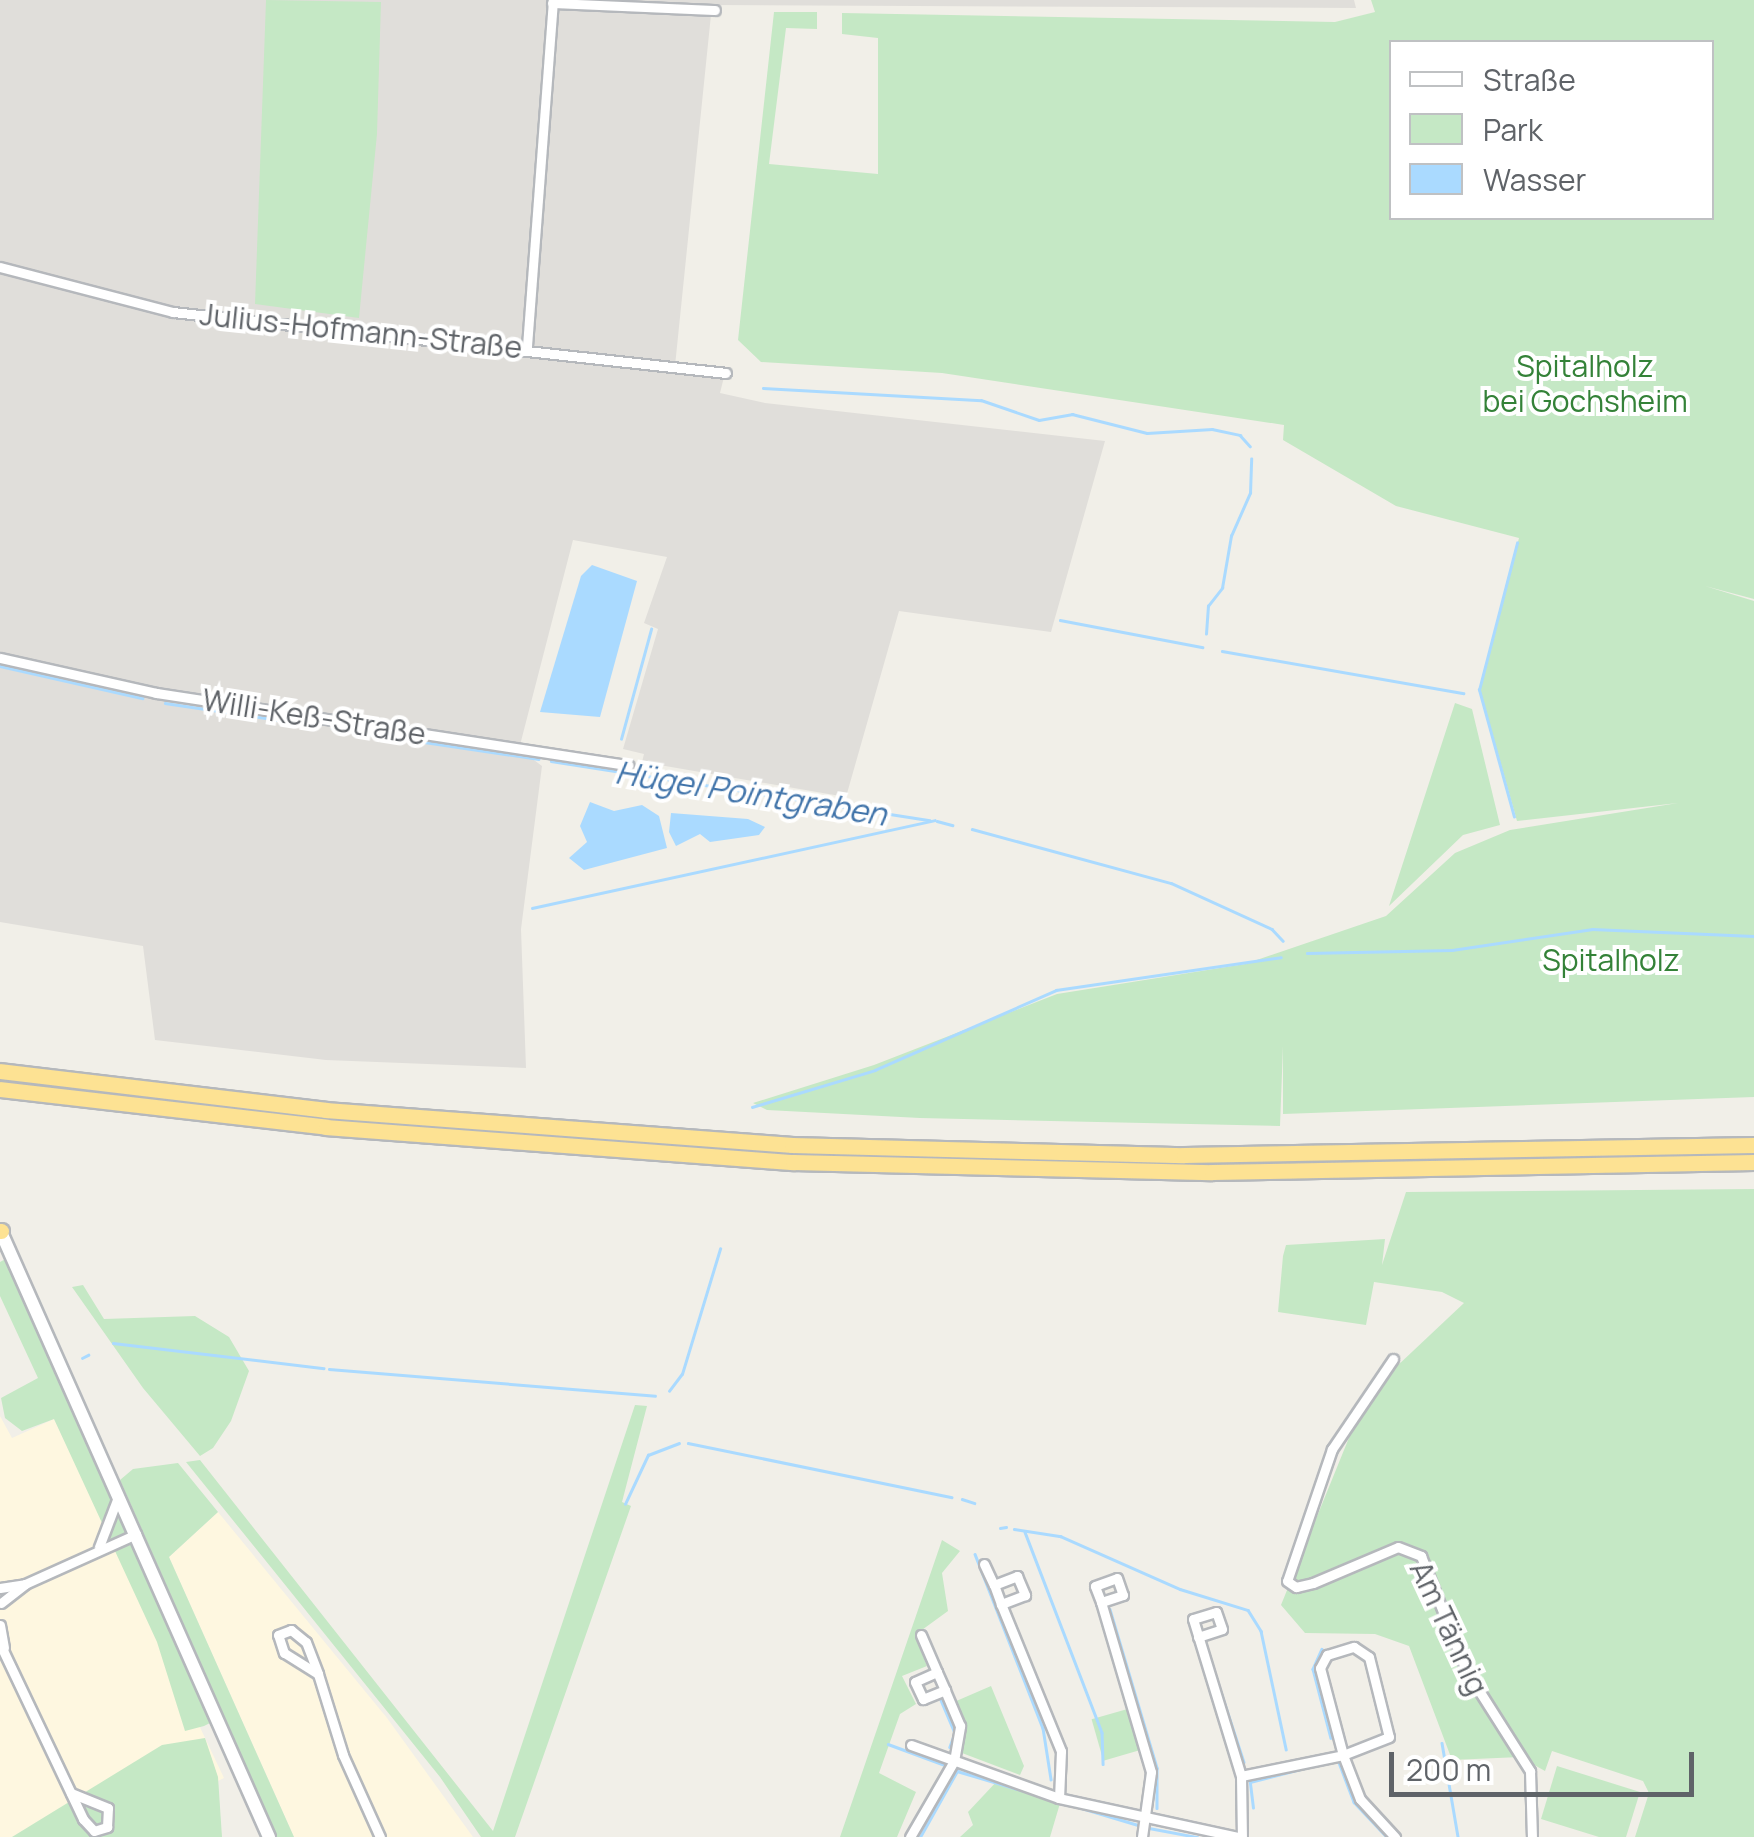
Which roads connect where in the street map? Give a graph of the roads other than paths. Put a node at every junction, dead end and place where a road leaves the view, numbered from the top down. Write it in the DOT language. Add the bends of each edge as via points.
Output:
graph roads {
  1 [pos="553,1"];
  2 [pos="715,10"];
  3 [pos="0,267"];
  4 [pos="527,346"];
  5 [pos="726,373"];
  6 [pos="0,658"];
  7 [pos="629,766"];
  8 [pos="0,1071"];
  9 [pos="0,1089"];
  10 [pos="1754,1145"];
  11 [pos="1754,1162"];
  12 [pos="0,1230"];
  13 [pos="1393,1358"];
  14 [pos="118,1494"];
  15 [pos="136,1534"];
  16 [pos="96,1550"];
  17 [pos="984,1564"];
  18 [pos="26,1584"];
  19 [pos="994,1586"];
  20 [pos="0,1588"];
  21 [pos="0,1602"];
  22 [pos="1101,1602"];
  23 [pos="1001,1604"];
  24 [pos="0,1625"];
  25 [pos="921,1635"];
  26 [pos="1198,1637"];
  27 [pos="2,1646"];
  28 [pos="937,1672"];
  29 [pos="318,1674"];
  30 [pos="945,1690"];
  31 [pos="911,1745"];
  32 [pos="1343,1755"];
  33 [pos="954,1761"];
  34 [pos="1241,1776"];
  35 [pos="72,1793"];
  36 [pos="1059,1798"];
  37 [pos="1146,1818"];
  38 [pos="269,1837"];
  39 [pos="380,1837"];
  40 [pos="910,1837"];
  41 [pos="1142,1837"];
  42 [pos="1240,1837"];
  43 [pos="1396,1837"];
  44 [pos="1532,1837"];
  1 -- 2 [label="street"];
  1 -- 4 [label="street"];
  3 -- 4 [label="street, Julius-Hofmann-Straße" via="173,312"];
  4 -- 5 [label="street, Julius-Hofmann-Straße"];
  6 -- 7 [label="street, Willi-Keß-Straße" via="156,692"];
  8 -- 10 [label="highway" via="326,1110 792,1145 1274,1155"];
  9 -- 11 [label="highway" via="326,1127 792,1162 1212,1172"];
  12 -- 14 [label="main road"];
  13 -- 44 [label="street, Am Tännig" via="1332,1449 1287,1580 1296,1587 1313,1583 1398,1547 1421,1556 1466,1670 1530,1772"];
  14 -- 15 [label="main road"];
  14 -- 16 [label="street" via="109,1534"];
  15 -- 16 [label="street"];
  15 -- 38 [label="main road"];
  16 -- 18 [label="street"];
  17 -- 19 [label="street"];
  18 -- 20 [label="street"];
  18 -- 21 [label="street"];
  19 -- 23 [label="street"];
  19 -- 23 [label="street" via="1017,1576 1024,1595"];
  22 -- 37 [label="street" via="1151,1772"];
  23 -- 36 [label="street" via="1061,1751"];
  24 -- 27 [label="street"];
  25 -- 28 [label="street"];
  26 -- 34 [label="street"];
  27 -- 35 [label="street"];
  28 -- 30 [label="street"];
  28 -- 30 [label="street" via="915,1682 923,1700"];
  29 -- 29 [label="street" via="298,1632 278,1636 284,1653"];
  29 -- 39 [label="street" via="343,1755"];
  30 -- 33 [label="street" via="960,1726"];
  31 -- 33 [label="street"];
  32 -- 32 [label="street" via="1320,1668 1327,1656 1354,1647 1369,1657 1389,1737"];
  32 -- 34 [label="street"];
  32 -- 43 [label="street" via="1360,1799"];
  33 -- 36 [label="street"];
  33 -- 40 [label="street"];
  34 -- 42 [label="street"];
  35 -- 35 [label="street" via="88,1827 106,1827 108,1808"];
  36 -- 37 [label="street"];
  37 -- 41 [label="street"];
  37 -- 42 [label="street"];
}
